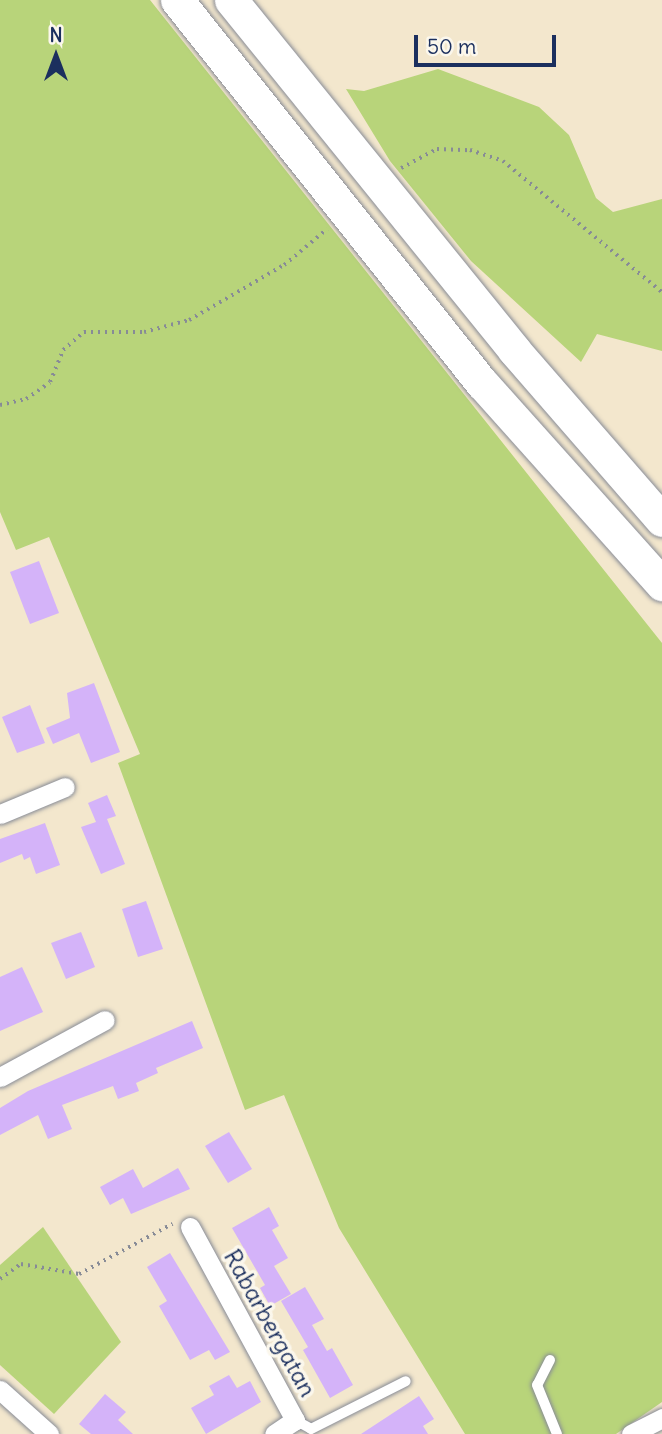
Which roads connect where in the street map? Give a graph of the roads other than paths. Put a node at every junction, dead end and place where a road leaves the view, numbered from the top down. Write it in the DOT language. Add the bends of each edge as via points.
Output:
graph roads {
  1 [pos="177,0"];
  2 [pos="231,0"];
  3 [pos="662,520"];
  4 [pos="662,584"];
  5 [pos="65,787"];
  6 [pos="0,814"];
  7 [pos="105,1020"];
  8 [pos="0,1077"];
  9 [pos="190,1227"];
  10 [pos="551,1360"];
  11 [pos="406,1381"];
  12 [pos="0,1390"];
  13 [pos="662,1418"];
  14 [pos="295,1420"];
  15 [pos="49,1434"];
  16 [pos="274,1434"];
  17 [pos="557,1434"];
  18 [pos="631,1434"];
  1 -- 4 [label="highway" via="482,383"];
  2 -- 3 [label="highway" via="496,328"];
  5 -- 6 [label="street"];
  7 -- 8 [label="street"];
  9 -- 14 [label="street, Rabarbergatan"];
  10 -- 17 [label="lane" via="537,1385"];
  11 -- 14 [label="lane" via="311,1429"];
  12 -- 15 [label="street"];
  13 -- 18 [label="street"];
  14 -- 16 [label="street, Rabarbergatan"];
}
